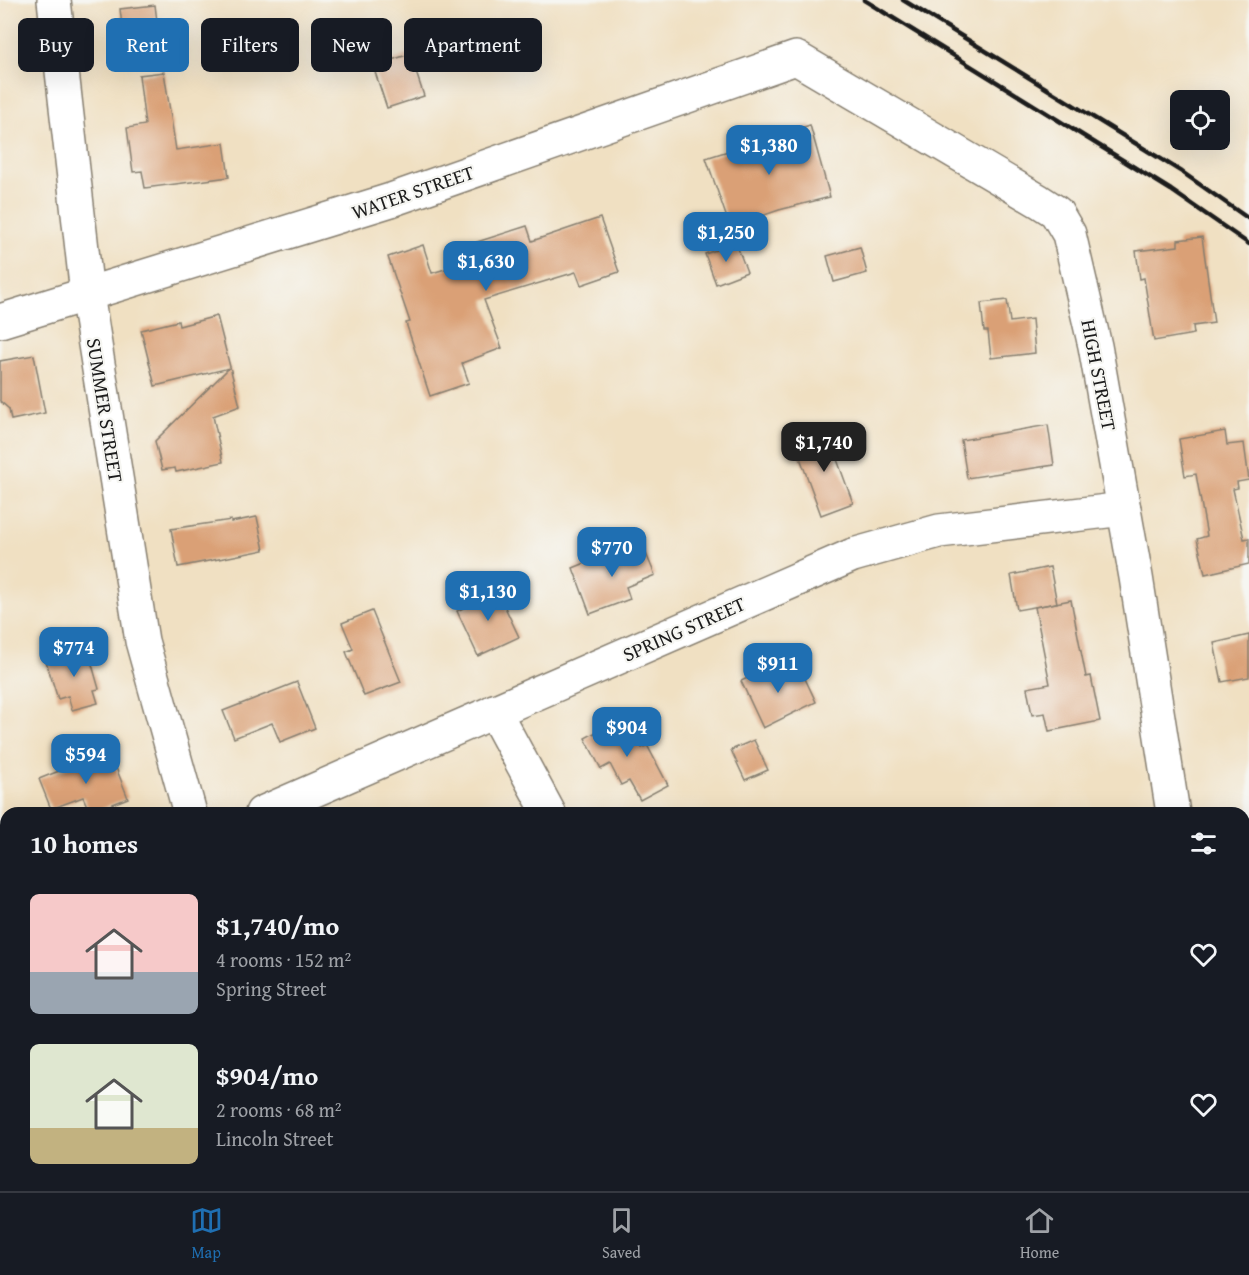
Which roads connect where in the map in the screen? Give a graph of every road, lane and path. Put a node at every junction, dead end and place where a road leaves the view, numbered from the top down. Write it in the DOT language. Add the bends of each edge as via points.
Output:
graph roads {
  1 [pos="54,0"];
  2 [pos="820,73"];
  3 [pos="87,294"];
  4 [pos="0,321"];
  5 [pos="1124,508"];
  6 [pos="494,711"];
  7 [pos="188,807"];
  8 [pos="276,807"];
  9 [pos="546,807"];
  10 [pos="1172,807"];
  1 -- 3 [label="street, SUMMER STREET"];
  2 -- 3 [label="street, WATER STREET" via="796,58 392,200"];
  2 -- 5 [label="street, HIGH STREET" via="1056,212 1069,234 1095,346"];
  3 -- 4 [label="street, WATER STREET"];
  3 -- 7 [label="street, SUMMER STREET" via="142,641"];
  5 -- 6 [label="street, SPRING STREET" via="939,531 853,555"];
  5 -- 10 [label="street, HIGH STREET"];
  6 -- 8 [label="street, SPRING STREET"];
  6 -- 9 [label="street"];
}
